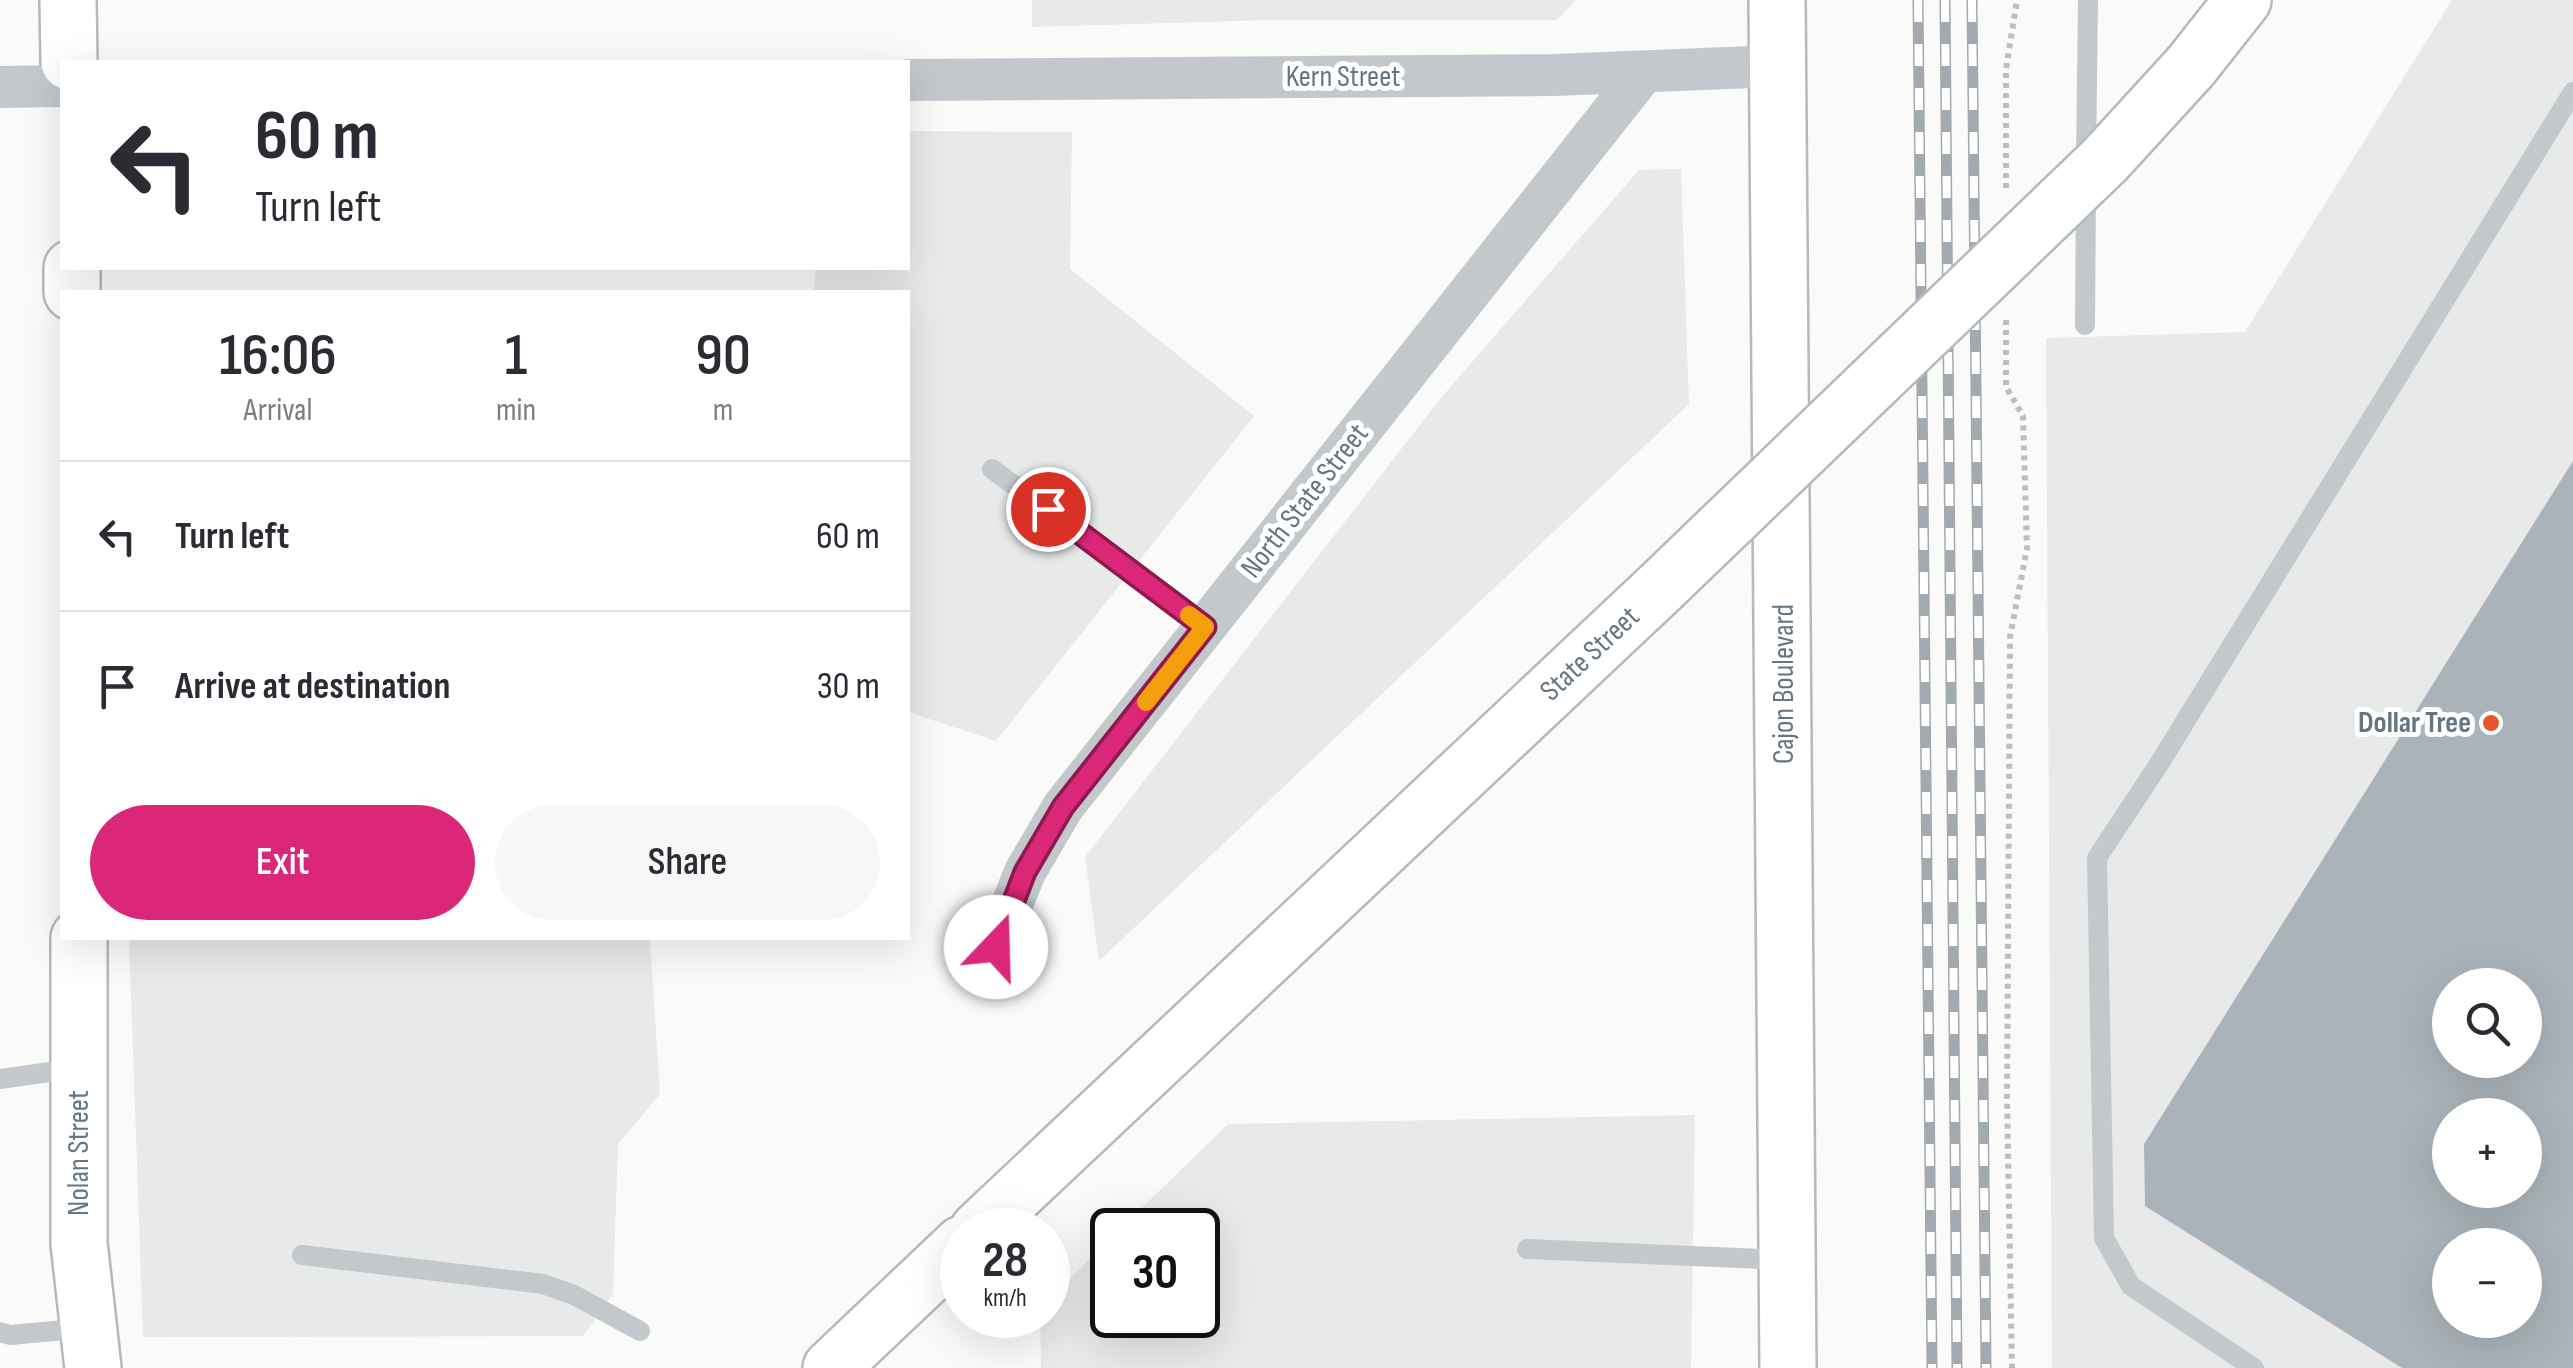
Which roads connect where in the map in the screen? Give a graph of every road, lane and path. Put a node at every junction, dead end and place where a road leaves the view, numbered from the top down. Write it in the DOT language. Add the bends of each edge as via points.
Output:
graph roads {
  1 [pos="68,0"];
  2 [pos="1778,0"];
  3 [pos="2017,0"];
  4 [pos="2088,0"];
  5 [pos="2243,0"];
  6 [pos="69,60"];
  7 [pos="1778,66"];
  8 [pos="1643,73"];
  9 [pos="910,80"];
  10 [pos="0,86"];
  11 [pos="60,86"];
  12 [pos="2573,92"];
  13 [pos="2006,208"];
  14 [pos="2006,308"];
  15 [pos="2085,325"];
  16 [pos="992,469"];
  17 [pos="1205,627"];
  18 [pos="79,940"];
  19 [pos="996,947"];
  20 [pos="79,1068"];
  21 [pos="0,1079"];
  22 [pos="1001,1208"];
  23 [pos="1527,1249"];
  24 [pos="302,1255"];
  25 [pos="1786,1260"];
  26 [pos="940,1265"];
  27 [pos="640,1330"];
  28 [pos="0,1332"];
  29 [pos="91,1348"];
  30 [pos="831,1368"];
  31 [pos="1788,1368"];
  32 [pos="2012,1368"];
  33 [pos="2254,1368"];
  1 -- 6 [label="main road"];
  2 -- 7 [label="main road, Cajon Boulevard"];
  3 -- 13 [label="path" via="2006,69"];
  4 -- 15 [label="lane"];
  5 -- 22 [label="main road, State Street, bridge" via="2105,160"];
  7 -- 8 [label="street, Kern Street"];
  7 -- 25 [label="main road, Cajon Boulevard"];
  8 -- 9 [label="street, Kern Street"];
  8 -- 17 [label="street, North State Street"];
  10 -- 11 [label="street"];
  12 -- 33 [label="lane" via="2097,858 2104,1238 2132,1286"];
  14 -- 32 [label="path" via="2006,387 2023,416 2027,548 2010,638"];
  16 -- 17 [label="lane"];
  17 -- 19 [label="street, North State Street" via="1063,807 1025,872"];
  18 -- 20 [label="main road, Nolan Street"];
  20 -- 21 [label="lane"];
  20 -- 29 [label="main road, Nolan Street" via="79,1243"];
  23 -- 25 [label="lane"];
  24 -- 27 [label="lane" via="543,1284"];
  25 -- 31 [label="main road, Cajon Boulevard"];
  26 -- 30 [label="main road"];
  28 -- 29 [label="lane"];
}
